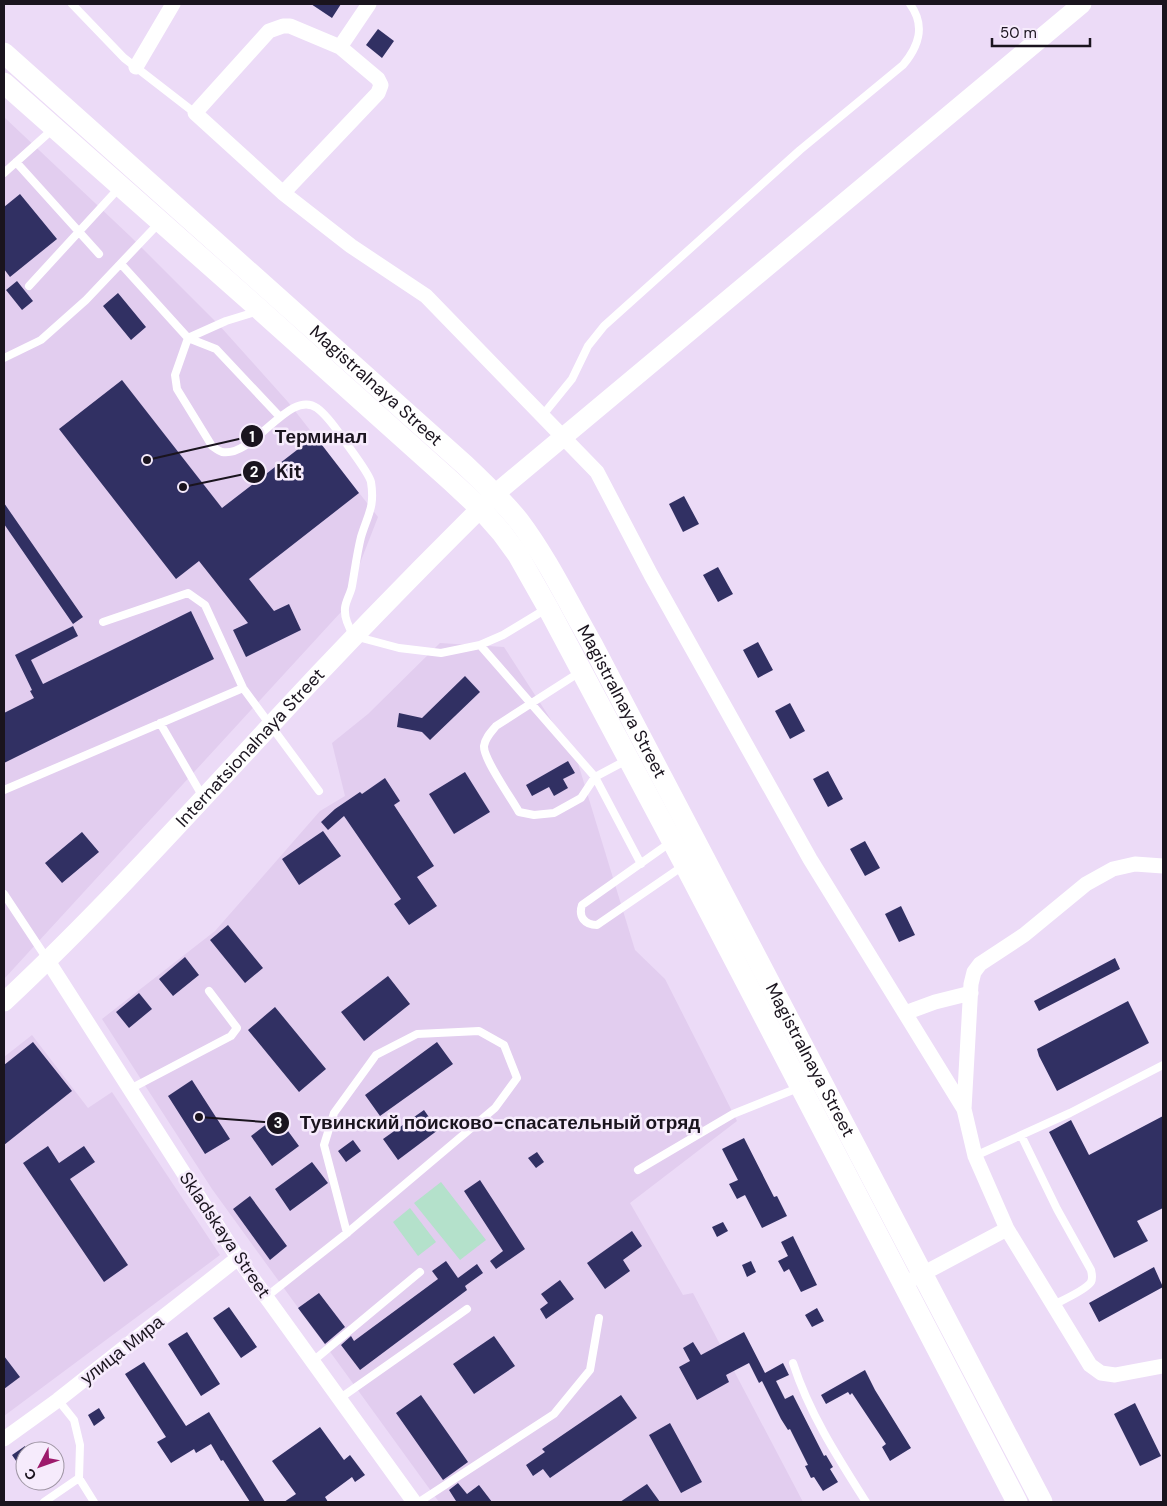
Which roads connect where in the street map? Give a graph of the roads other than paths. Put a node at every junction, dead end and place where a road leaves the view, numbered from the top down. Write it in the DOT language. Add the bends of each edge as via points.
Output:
graph roads {
  1 [pos="72,4"];
  2 [pos="174,4"];
  3 [pos="369,4"];
  4 [pos="910,4"];
  5 [pos="1082,4"];
  6 [pos="340,46"];
  7 [pos="4,53"];
  8 [pos="136,67"];
  9 [pos="5,84"];
  10 [pos="195,113"];
  11 [pos="54,128"];
  12 [pos="16,162"];
  13 [pos="4,173"];
  14 [pos="120,187"];
  15 [pos="283,193"];
  16 [pos="160,222"];
  17 [pos="79,232"];
  18 [pos="98,254"];
  19 [pos="122,264"];
  20 [pos="29,286"];
  21 [pos="265,300"];
  22 [pos="188,338"];
  23 [pos="4,358"];
  24 [pos="542,416"];
  25 [pos="280,417"];
  26 [pos="563,437"];
  27 [pos="487,501"];
  28 [pos="548,608"];
  29 [pos="103,622"];
  30 [pos="354,636"];
  31 [pos="480,645"];
  32 [pos="582,671"];
  33 [pos="243,688"];
  34 [pos="530,704"];
  35 [pos="160,723"];
  36 [pos="271,725"];
  37 [pos="629,759"];
  38 [pos="595,778"];
  39 [pos="4,790"];
  40 [pos="319,791"];
  41 [pos="204,799"];
  42 [pos="673,841"];
  43 [pos="641,864"];
  44 [pos="685,865"];
  45 [pos="1163,866"];
  46 [pos="4,894"];
  47 [pos="48,961"];
  48 [pos="209,991"];
  49 [pos="971,993"];
  50 [pos="4,1002"];
  51 [pos="905,1014"];
  52 [pos="1163,1065"];
  53 [pos="800,1087"];
  54 [pos="130,1089"];
  55 [pos="964,1109"];
  56 [pos="1021,1135"];
  57 [pos="975,1156"];
  58 [pos="638,1170"];
  59 [pos="1007,1229"];
  60 [pos="347,1233"];
  61 [pos="238,1258"];
  62 [pos="420,1272"];
  63 [pos="922,1274"];
  64 [pos="903,1284"];
  65 [pos="266,1297"];
  66 [pos="1054,1305"];
  67 [pos="467,1309"];
  68 [pos="599,1318"];
  69 [pos="313,1361"];
  70 [pos="793,1363"];
  71 [pos="1163,1366"];
  72 [pos="340,1399"];
  73 [pos="58,1400"];
  74 [pos="4,1439"];
  75 [pos="79,1478"];
  76 [pos="1039,1501"];
  77 [pos="44,1502"];
  78 [pos="94,1502"];
  79 [pos="414,1502"];
  80 [pos="419,1502"];
  81 [pos="866,1502"];
  82 [pos="1017,1502"];
  1 -- 8 [label="lane"];
  2 -- 8 [label="street"];
  3 -- 6 [label="street"];
  4 -- 24 [label="lane" via="915,10 920,32 914,52 904,66 800,150 604,326 588,346 572,379"];
  5 -- 26 [label="street, Internatsionalnaya Street"];
  6 -- 10 [label="street" via="290,26 274,28"];
  6 -- 15 [label="street" via="378,78 380,90"];
  7 -- 21 [label="main road, Magistralnaya Street"];
  8 -- 10 [label="lane"];
  9 -- 11 [label="main road, Magistralnaya Street"];
  10 -- 15 [label="street"];
  11 -- 12 [label="lane"];
  11 -- 14 [label="main road, Magistralnaya Street"];
  12 -- 13 [label="lane"];
  12 -- 17 [label="lane"];
  14 -- 16 [label="main road, Magistralnaya Street"];
  14 -- 17 [label="lane"];
  15 -- 24 [label="street" via="351,246 426,296"];
  16 -- 19 [label="lane"];
  16 -- 21 [label="main road, Magistralnaya Street"];
  17 -- 18 [label="lane"];
  17 -- 20 [label="lane"];
  19 -- 22 [label="lane"];
  19 -- 23 [label="lane" via="42,340"];
  21 -- 22 [label="lane" via="252,313"];
  21 -- 27 [label="main road, Magistralnaya Street" via="465,465"];
  22 -- 25 [label="lane" via="216,349"];
  22 -- 25 [label="lane" via="175,375 178,389 212,446 222,452 242,448"];
  24 -- 26 [label="street"];
  25 -- 30 [label="lane" via="307,404 317,408 371,479 373,503 345,608"];
  26 -- 27 [label="street, Internatsionalnaya Street"];
  26 -- 51 [label="street" via="597,472 810,859"];
  27 -- 28 [label="main road, Magistralnaya Street" via="502,533"];
  27 -- 30 [label="street, Internatsionalnaya Street"];
  27 -- 63 [label="main road, Magistralnaya Street" via="519,521 592,644"];
  28 -- 31 [label="lane"];
  28 -- 32 [label="main road, Magistralnaya Street"];
  29 -- 33 [label="lane" via="188,593 205,606"];
  30 -- 31 [label="lane" via="399,648 441,653"];
  30 -- 36 [label="street, Internatsionalnaya Street"];
  31 -- 34 [label="lane"];
  32 -- 34 [label="lane"];
  32 -- 37 [label="main road, Magistralnaya Street"];
  33 -- 35 [label="lane"];
  33 -- 36 [label="lane"];
  34 -- 38 [label="lane"];
  34 -- 38 [label="lane" via="496,726 484,746 487,758 520,812 534,815 554,813 581,798"];
  35 -- 39 [label="lane"];
  35 -- 41 [label="lane"];
  36 -- 40 [label="lane"];
  36 -- 41 [label="street, Internatsionalnaya Street"];
  37 -- 38 [label="lane"];
  37 -- 42 [label="main road, Magistralnaya Street"];
  38 -- 43 [label="lane"];
  41 -- 47 [label="street, Internatsionalnaya Street"];
  42 -- 43 [label="lane"];
  42 -- 44 [label="main road, Magistralnaya Street"];
  43 -- 44 [label="lane" via="582,905 581,915 586,923 597,925"];
  44 -- 53 [label="main road, Magistralnaya Street"];
  45 -- 49 [label="street" via="1135,864 1120,867 1086,884 1024,936 980,964 974,972"];
  46 -- 47 [label="lane"];
  47 -- 50 [label="street, Internatsionalnaya Street"];
  47 -- 54 [label="street, Skladskaya Street"];
  48 -- 54 [label="lane" via="237,1028 231,1036"];
  49 -- 51 [label="street"];
  49 -- 55 [label="street"];
  51 -- 55 [label="street"];
  52 -- 56 [label="lane"];
  53 -- 58 [label="lane" via="733,1114"];
  53 -- 64 [label="main road, Magistralnaya Street"];
  54 -- 61 [label="street, Skladskaya Street"];
  55 -- 57 [label="street"];
  56 -- 57 [label="lane"];
  56 -- 66 [label="lane" via="1091,1270 1092,1276 1086,1287"];
  57 -- 59 [label="street"];
  59 -- 63 [label="street"];
  59 -- 66 [label="street"];
  60 -- 60 [label="lane" via="495,1108 517,1078 504,1045 479,1031 417,1034 376,1055 334,1113 324,1146"];
  60 -- 65 [label="lane"];
  61 -- 65 [label="street, Skladskaya Street"];
  61 -- 73 [label="street, улица Мира"];
  62 -- 69 [label="lane"];
  63 -- 64 [label="street"];
  63 -- 76 [label="main road, Magistralnaya Street"];
  64 -- 82 [label="main road, Magistralnaya Street"];
  65 -- 69 [label="street, Skladskaya Street"];
  66 -- 71 [label="street" via="1090,1365 1101,1373 1115,1374"];
  67 -- 72 [label="lane"];
  68 -- 80 [label="lane" via="590,1370 554,1414"];
  69 -- 72 [label="street, Skladskaya Street"];
  70 -- 81 [label="lane" via="809,1404"];
  72 -- 79 [label="street, Skladskaya Street"];
  73 -- 74 [label="street, улица Мира"];
  73 -- 75 [label="lane" via="74,1420 80,1445"];
  75 -- 77 [label="lane"];
  75 -- 78 [label="lane"];
}
